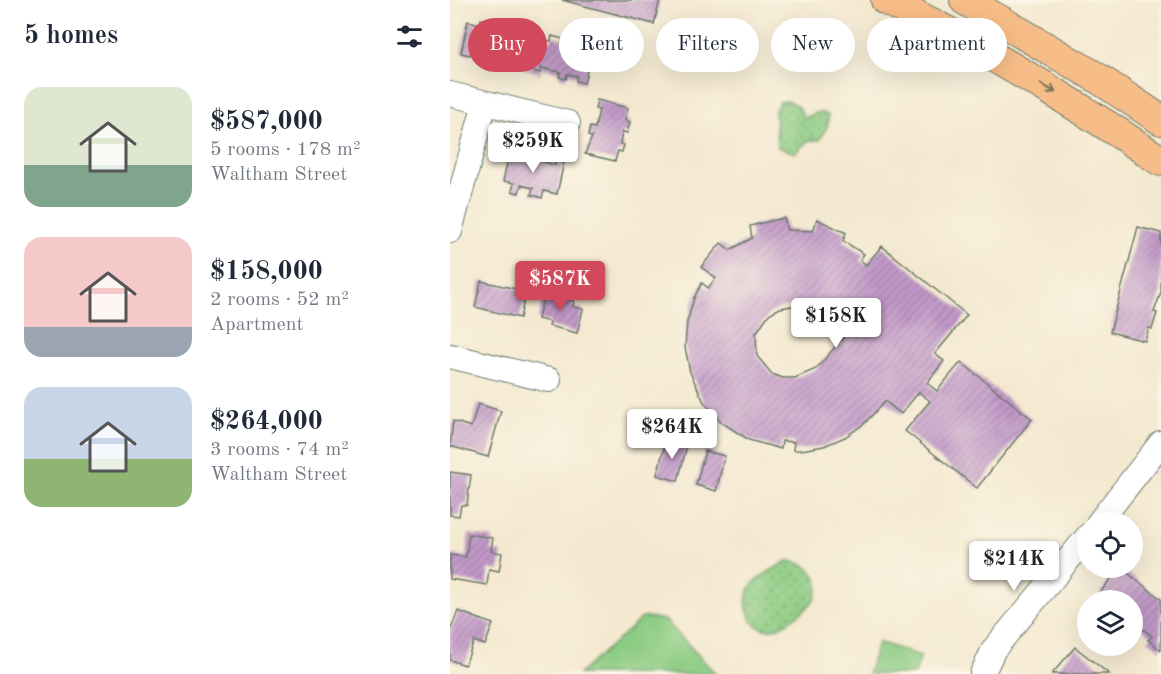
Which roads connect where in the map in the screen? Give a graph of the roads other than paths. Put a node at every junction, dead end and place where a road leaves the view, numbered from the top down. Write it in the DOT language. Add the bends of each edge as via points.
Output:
graph roads {
  1 [pos="886,0"];
  2 [pos="964,0"];
  3 [pos="450,94"];
  4 [pos="485,103"];
  5 [pos="1161,120"];
  6 [pos="568,123"];
  7 [pos="1161,160"];
  8 [pos="450,231"];
  9 [pos="450,356"];
  10 [pos="549,380"];
  11 [pos="1161,443"];
  12 [pos="1107,512"];
  13 [pos="1077,549"];
  14 [pos="982,674"];
  1 -- 7 [label="main road, one-way" via="1078,105"];
  2 -- 5 [label="main road"];
  3 -- 4 [label="street"];
  4 -- 6 [label="street"];
  4 -- 8 [label="street"];
  9 -- 10 [label="street"];
  11 -- 12 [label="street"];
  13 -- 14 [label="street" via="994,649"];
}
